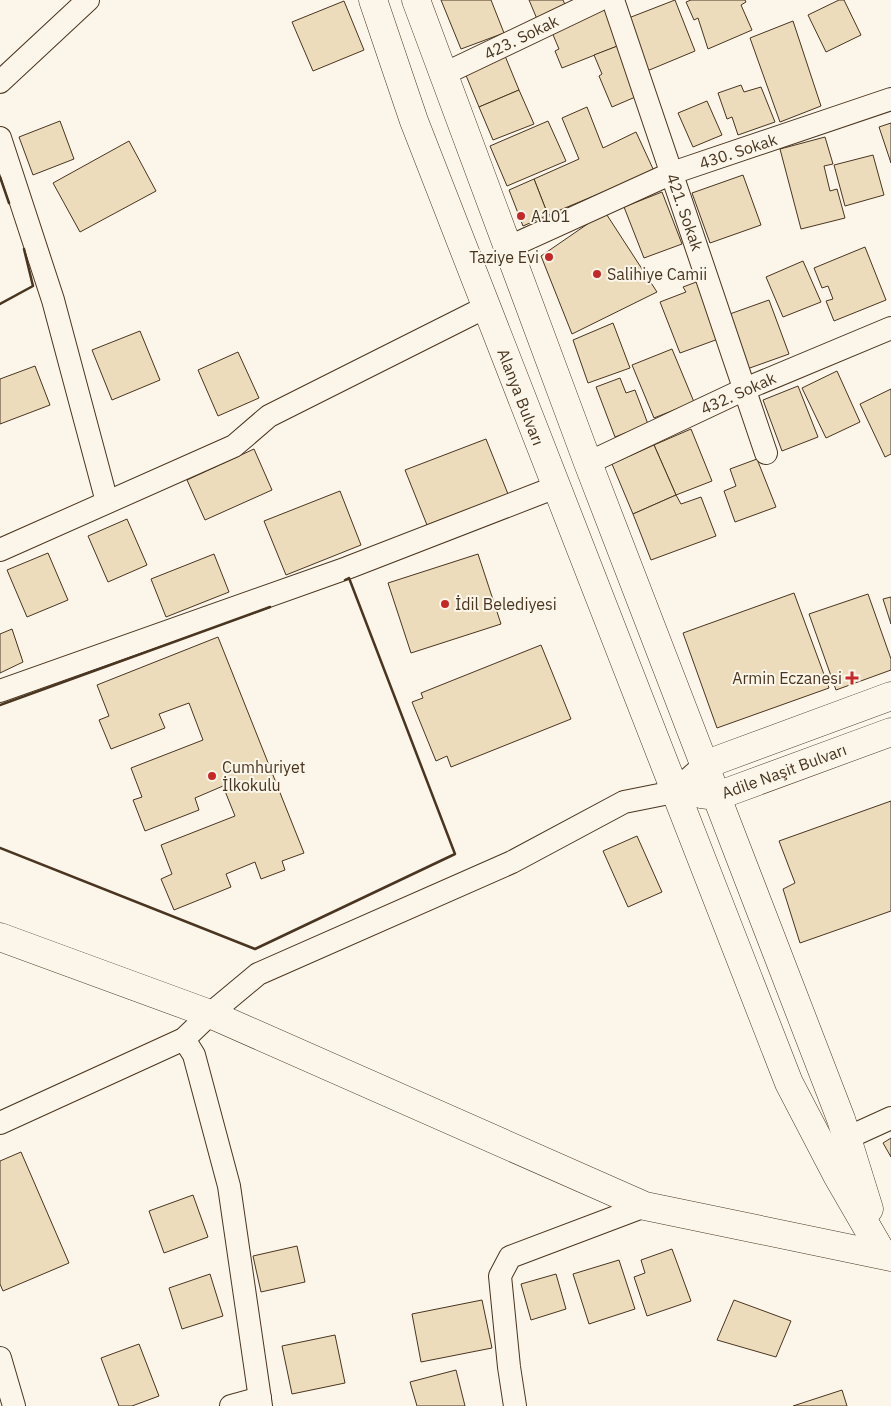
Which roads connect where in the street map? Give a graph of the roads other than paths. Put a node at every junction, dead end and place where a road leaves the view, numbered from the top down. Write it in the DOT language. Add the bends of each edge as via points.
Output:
graph roads {
  1 [pos="88,0"];
  2 [pos="372,0"];
  3 [pos="416,0"];
  4 [pos="599,0"];
  5 [pos="613,0"];
  6 [pos="444,74"];
  7 [pos="0,82"];
  8 [pos="891,100"];
  9 [pos="0,138"];
  10 [pos="672,173"];
  11 [pos="507,248"];
  12 [pos="486,306"];
  13 [pos="891,328"];
  14 [pos="745,389"];
  15 [pos="766,453"];
  16 [pos="588,463"];
  17 [pos="556,488"];
  18 [pos="107,502"];
  19 [pos="0,550"];
  20 [pos="0,690"];
  21 [pos="891,696"];
  22 [pos="891,732"];
  23 [pos="704,765"];
  24 [pos="674,792"];
  25 [pos="717,796"];
  26 [pos="0,937"];
  27 [pos="210,1014"];
  28 [pos="184,1039"];
  29 [pos="891,1118"];
  30 [pos="0,1123"];
  31 [pos="848,1138"];
  32 [pos="645,1206"];
  33 [pos="888,1260"];
  34 [pos="0,1358"];
  35 [pos="260,1402"];
  36 [pos="14,1406"];
  37 [pos="231,1406"];
  38 [pos="515,1406"];
  1 -- 7 [label="street"];
  2 -- 12 [label="main road, Alanya Bulvarı" via="414,121"];
  3 -- 6 [label="main road"];
  4 -- 6 [label="street, 423. Sokak"];
  5 -- 10 [label="street, 421. Sokak"];
  6 -- 11 [label="main road"];
  8 -- 10 [label="street, 430. Sokak"];
  9 -- 18 [label="street" via="52,300"];
  10 -- 11 [label="street, 430. Sokak"];
  10 -- 14 [label="street, 421. Sokak"];
  11 -- 16 [label="main road"];
  12 -- 17 [label="main road, Alanya Bulvarı"];
  12 -- 18 [label="street" via="269,416 234,446"];
  13 -- 14 [label="street, 432. Sokak"];
  14 -- 15 [label="street, 421. Sokak"];
  14 -- 16 [label="street, 432. Sokak"];
  16 -- 23 [label="main road"];
  17 -- 20 [label="street" via="347,568"];
  17 -- 24 [label="main road, Alanya Bulvarı"];
  18 -- 19 [label="street"];
  21 -- 23 [label="main road, Adile Naşit Bulvarı"];
  22 -- 25 [label="main road, Adile Naşit Bulvarı"];
  23 -- 24 [label="street"];
  23 -- 25 [label="main road"];
  24 -- 25 [label="main road, Adile Naşit Bulvarı"];
  24 -- 27 [label="street" via="624,802 512,862 258,974"];
  24 -- 33 [label="main road, Alanya Bulvarı" via="790,1083 838,1177"];
  25 -- 31 [label="main road"];
  26 -- 27 [label="main road"];
  27 -- 28 [label="street"];
  27 -- 32 [label="main road"];
  28 -- 30 [label="street"];
  28 -- 35 [label="street" via="194,1055 229,1186"];
  29 -- 31 [label="street"];
  31 -- 33 [label="main road"];
  32 -- 33 [label="main road"];
  32 -- 38 [label="street" via="510,1257 500,1276"];
  34 -- 36 [label="street"];
  35 -- 37 [label="street"];
}
